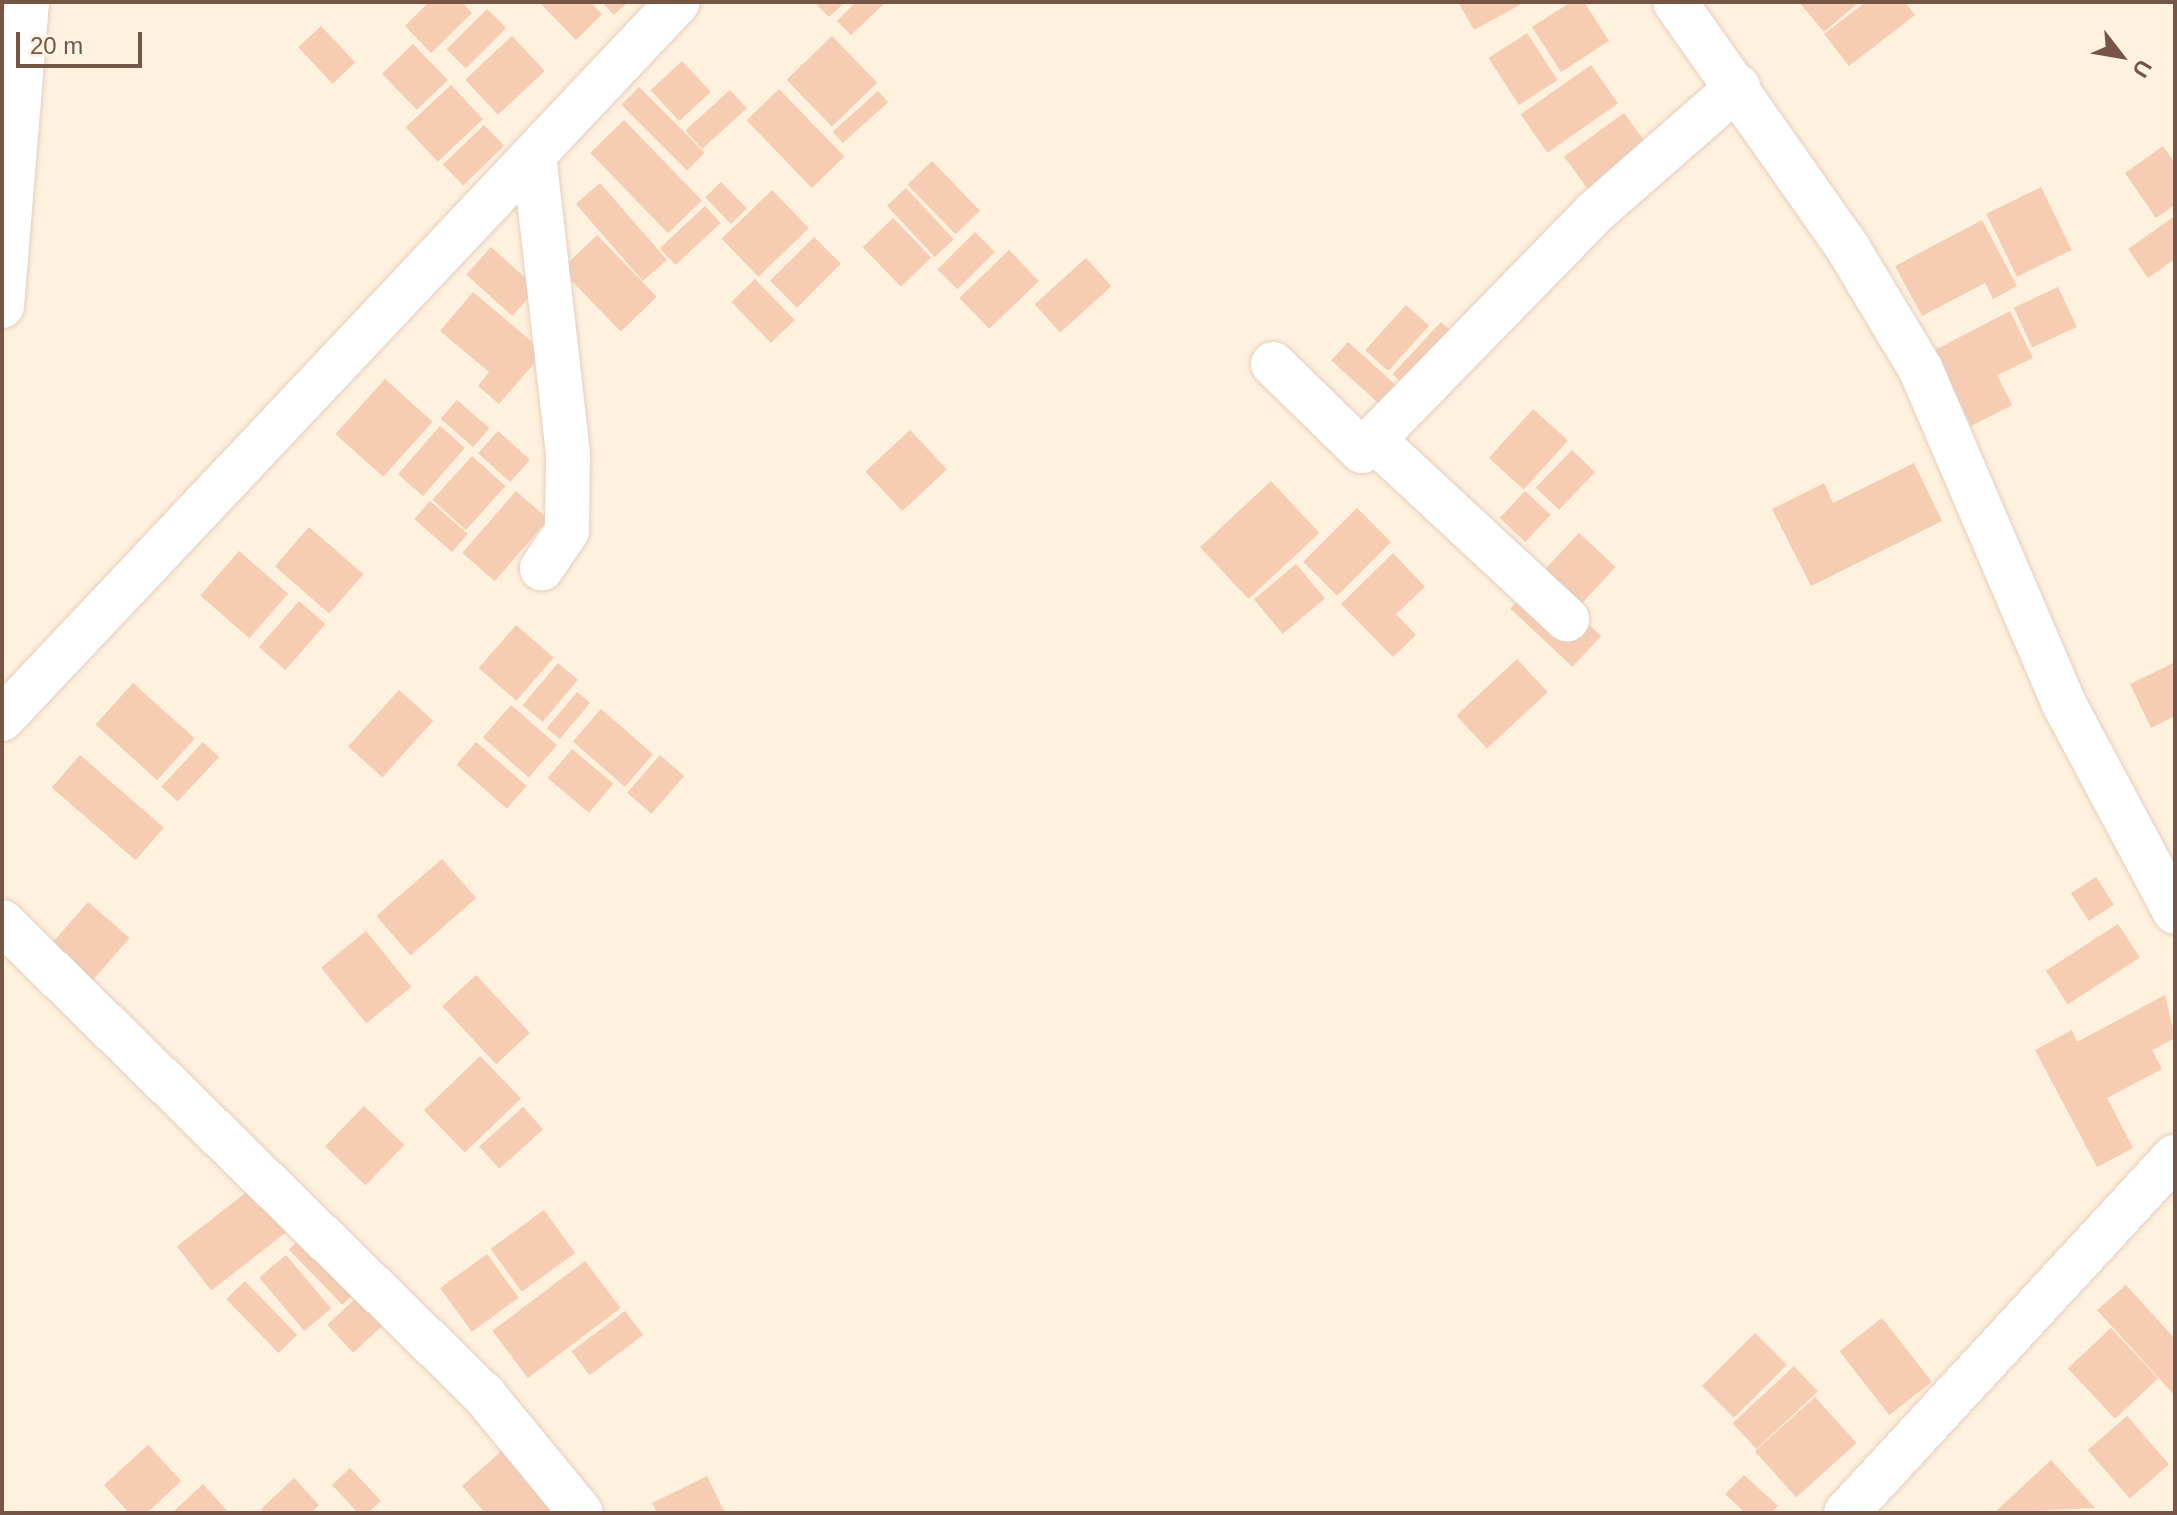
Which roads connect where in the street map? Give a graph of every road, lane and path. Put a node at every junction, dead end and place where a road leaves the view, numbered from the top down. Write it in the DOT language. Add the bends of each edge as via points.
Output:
graph roads {
  1 [pos="27,2"];
  2 [pos="678,2"];
  3 [pos="1675,2"];
  4 [pos="1738,87"];
  5 [pos="534,155"];
  6 [pos="2,306"];
  7 [pos="1273,364"];
  8 [pos="1373,439"];
  9 [pos="542,568"];
  10 [pos="1567,619"];
  11 [pos="2,719"];
  12 [pos="2175,912"];
  13 [pos="2,922"];
  14 [pos="2175,1156"];
  15 [pos="581,1513"];
  16 [pos="1846,1513"];
  1 -- 6 [label="street"];
  2 -- 5 [label="street"];
  3 -- 4 [label="street"];
  4 -- 8 [label="street" via="1595,212"];
  4 -- 12 [label="street" via="1921,370 2063,702"];
  5 -- 9 [label="street" via="568,455 567,531"];
  5 -- 11 [label="street"];
  7 -- 8 [label="street" via="1362,451"];
  8 -- 10 [label="street"];
  13 -- 15 [label="street" via="485,1396"];
  14 -- 16 [label="street"];
}
